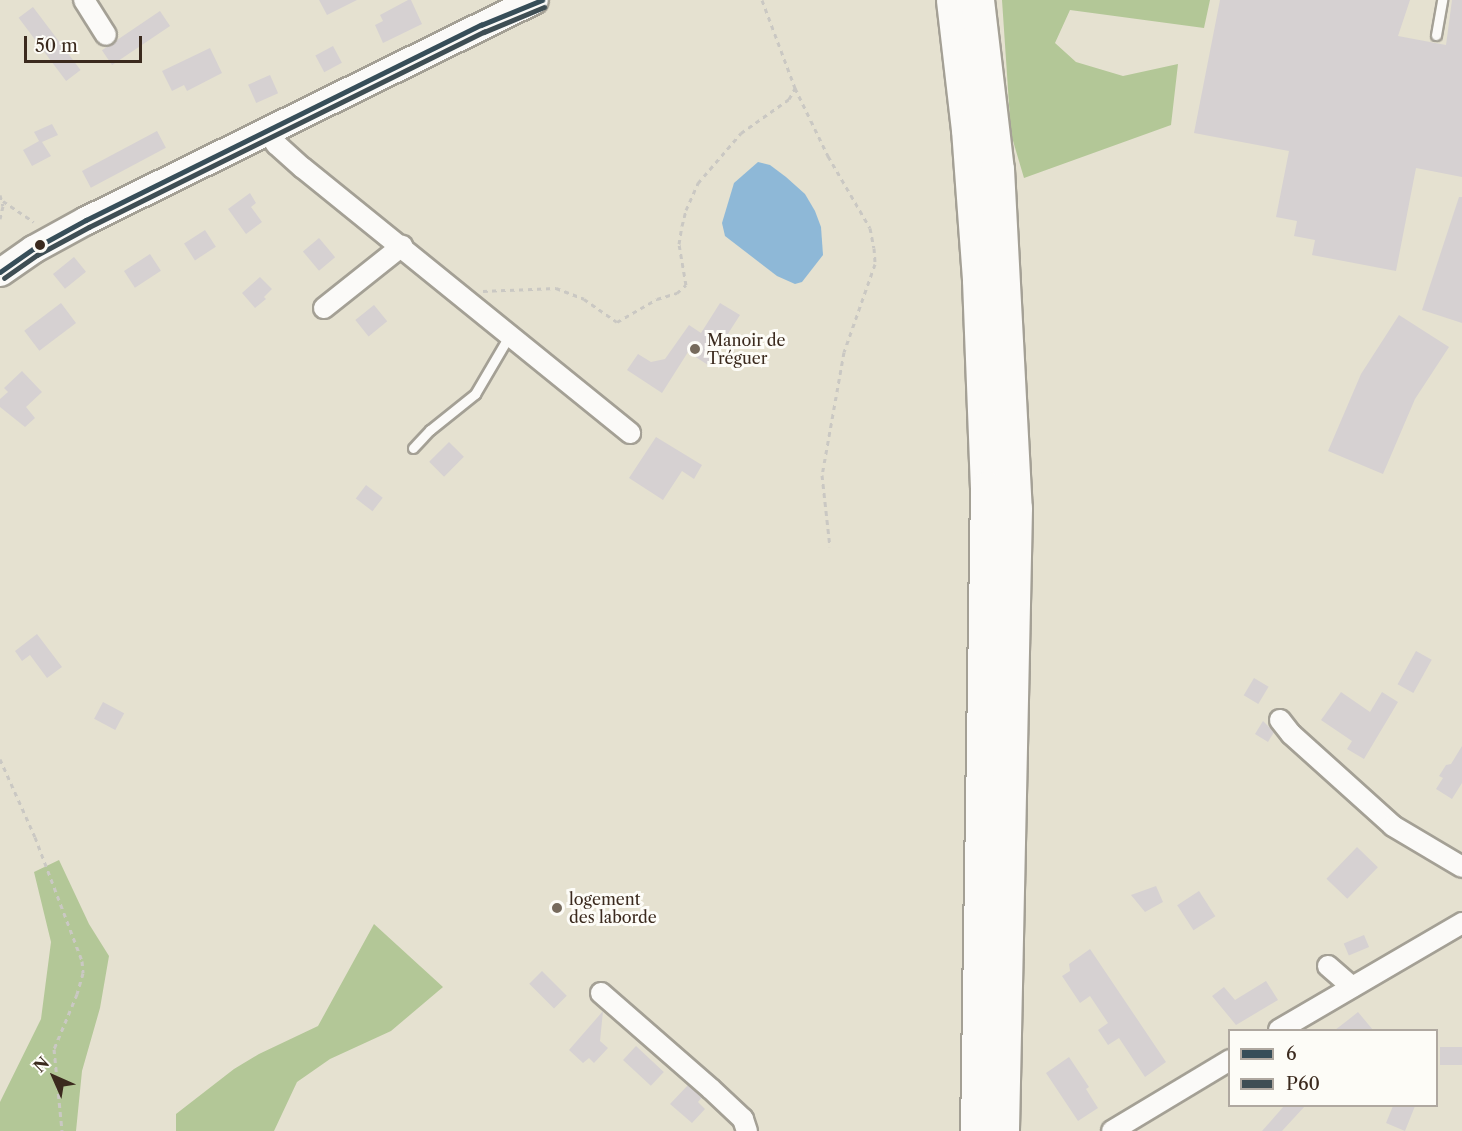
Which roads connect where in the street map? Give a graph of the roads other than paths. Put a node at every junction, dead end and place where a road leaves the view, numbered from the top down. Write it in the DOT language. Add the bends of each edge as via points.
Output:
graph roads {
  1 [pos="84,0"];
  2 [pos="953,0"];
  3 [pos="977,0"];
  4 [pos="1442,0"];
  5 [pos="531,1"];
  6 [pos="106,35"];
  7 [pos="1436,35"];
  8 [pos="267,130"];
  9 [pos="402,246"];
  10 [pos="0,272"];
  11 [pos="324,308"];
  12 [pos="509,336"];
  13 [pos="630,433"];
  14 [pos="413,448"];
  15 [pos="1280,720"];
  16 [pos="1462,867"];
  17 [pos="1462,923"];
  18 [pos="1328,966"];
  19 [pos="1352,987"];
  20 [pos="601,993"];
  21 [pos="1281,1029"];
  22 [pos="1228,1061"];
  23 [pos="747,1131"];
  24 [pos="977,1131"];
  25 [pos="1002,1131"];
  26 [pos="1112,1131"];
  1 -- 6 [label="street"];
  2 -- 24 [label="highway" via="978,269 987,488"];
  3 -- 25 [label="highway" via="997,169 1015,508"];
  4 -- 7 [label="lane"];
  5 -- 8 [label="main road"];
  8 -- 9 [label="street" via="287,155"];
  8 -- 10 [label="main road" via="77,224"];
  9 -- 11 [label="street"];
  9 -- 12 [label="street"];
  12 -- 13 [label="street"];
  12 -- 14 [label="lane" via="475,394"];
  15 -- 16 [label="street" via="1393,826"];
  17 -- 19 [label="street"];
  18 -- 19 [label="street"];
  19 -- 21 [label="street"];
  20 -- 23 [label="street" via="743,1119"];
  22 -- 26 [label="street"];
}
